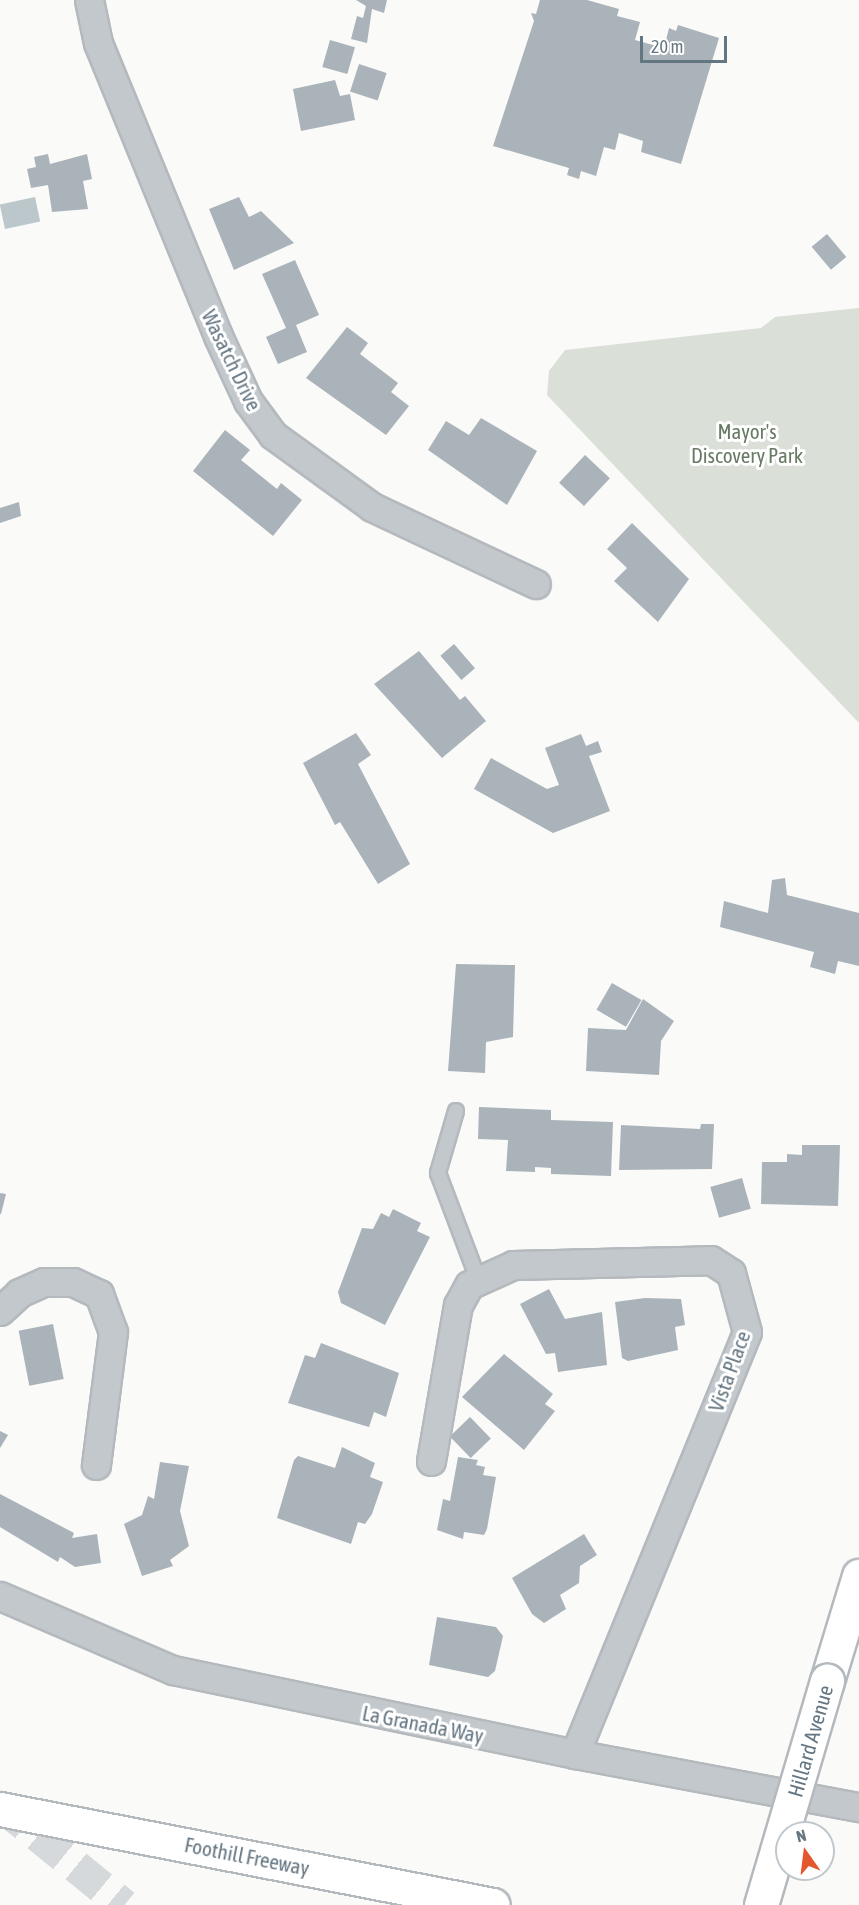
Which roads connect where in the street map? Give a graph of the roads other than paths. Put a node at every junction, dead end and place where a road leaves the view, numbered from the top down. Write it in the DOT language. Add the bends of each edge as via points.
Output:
graph roads {
  1 [pos="89,0"];
  2 [pos="536,584"];
  3 [pos="456,1111"];
  4 [pos="478,1280"];
  5 [pos="0,1311"];
  6 [pos="430,1461"];
  7 [pos="96,1465"];
  8 [pos="859,1576"];
  9 [pos="0,1596"];
  10 [pos="575,1754"];
  11 [pos="859,1807"];
  12 [pos="0,1809"];
  13 [pos="494,1905"];
  14 [pos="761,1905"];
  1 -- 2 [label="street, Wasatch Drive" via="98,43 218,336 248,401 267,426 312,467 372,507"];
  3 -- 4 [label="lane" via="438,1173"];
  4 -- 6 [label="street, Vista Place" via="458,1305"];
  4 -- 10 [label="street, Vista Place" via="513,1265 711,1260 731,1273 743,1300 747,1332"];
  5 -- 7 [label="street" via="19,1293 44,1282 73,1281 99,1294 112,1332"];
  8 -- 14 [label="highway, Hillard Avenue, bridge"];
  9 -- 10 [label="street, La Granada Way" via="173,1670"];
  10 -- 11 [label="street, La Granada Way"];
  12 -- 13 [label="highway, Foothill Freeway"];
}
